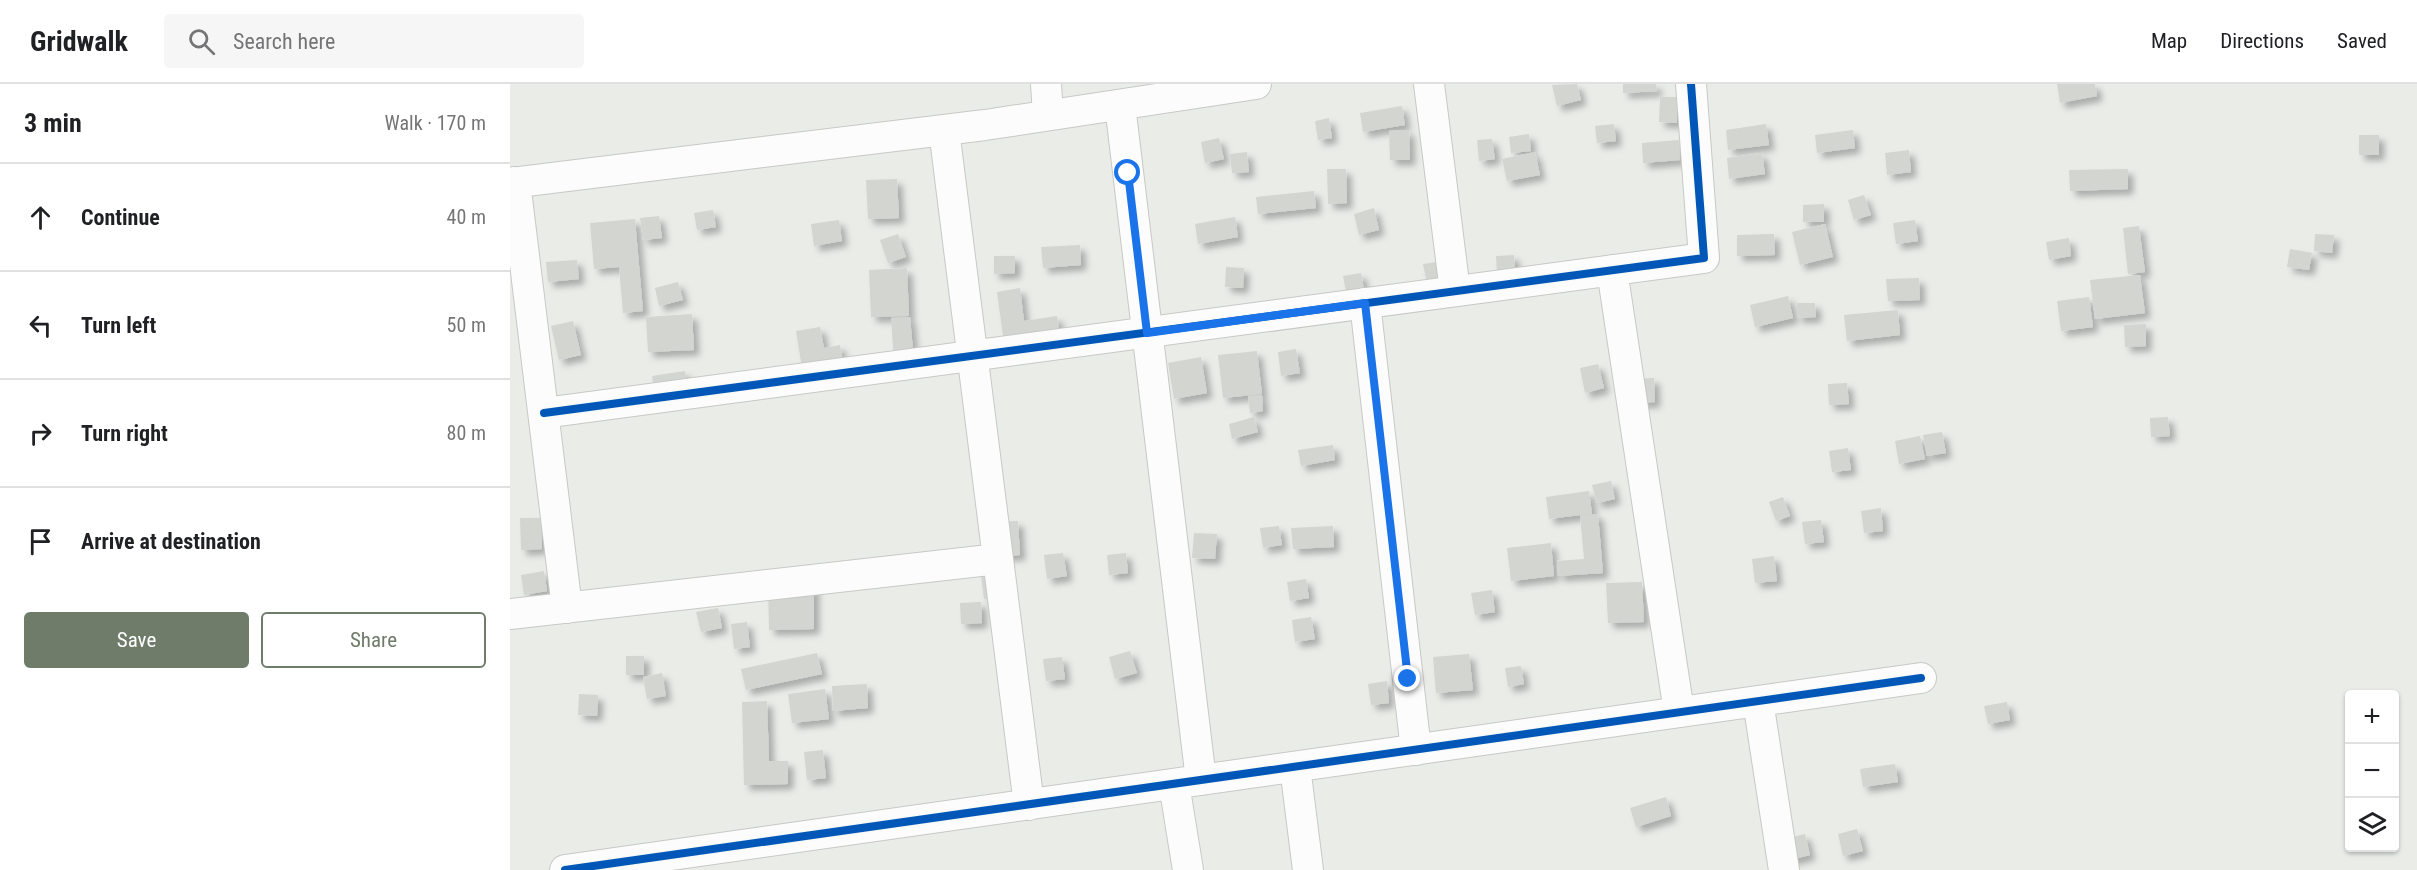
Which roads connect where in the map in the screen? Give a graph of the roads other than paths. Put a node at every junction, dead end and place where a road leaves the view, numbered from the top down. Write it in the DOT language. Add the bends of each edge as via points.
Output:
graph roads {
  1 [pos="1046,84"];
  2 [pos="1256,84"];
  3 [pos="1430,84"];
  4 [pos="1691,84"];
  5 [pos="1120,105"];
  6 [pos="1048,116"];
  7 [pos="944,130"];
  8 [pos="513,182"];
  9 [pos="1612,270"];
  10 [pos="1455,291"];
  11 [pos="1365,303"];
  12 [pos="1147,333"];
  13 [pos="972,356"];
  14 [pos="544,413"];
  15 [pos="998,559"];
  16 [pos="567,608"];
  17 [pos="510,614"];
  18 [pos="1921,678"];
  19 [pos="1758,701"];
  20 [pos="1679,712"];
  21 [pos="1416,750"];
  22 [pos="1295,767"];
  23 [pos="1187,782"];
  24 [pos="1029,805"];
  25 [pos="565,870"];
  26 [pos="1188,870"];
  27 [pos="1308,870"];
  28 [pos="1784,870"];
  1 -- 6 [label="street"];
  2 -- 5 [label="street"];
  3 -- 10 [label="street"];
  4 -- 9 [label="street" via="1704,258"];
  5 -- 6 [label="street"];
  5 -- 12 [label="street"];
  6 -- 7 [label="street"];
  7 -- 8 [label="street"];
  7 -- 13 [label="street"];
  8 -- 14 [label="street"];
  9 -- 10 [label="street"];
  9 -- 20 [label="street"];
  10 -- 11 [label="street"];
  11 -- 12 [label="street"];
  11 -- 21 [label="street"];
  12 -- 13 [label="street"];
  12 -- 23 [label="street"];
  13 -- 14 [label="street"];
  13 -- 15 [label="street"];
  14 -- 16 [label="street"];
  15 -- 16 [label="street"];
  15 -- 24 [label="street"];
  16 -- 17 [label="street"];
  18 -- 19 [label="street"];
  19 -- 20 [label="street"];
  19 -- 28 [label="street"];
  20 -- 21 [label="street"];
  21 -- 22 [label="street"];
  22 -- 23 [label="street"];
  22 -- 27 [label="street"];
  23 -- 24 [label="street"];
  23 -- 26 [label="street"];
  24 -- 25 [label="street"];
}
